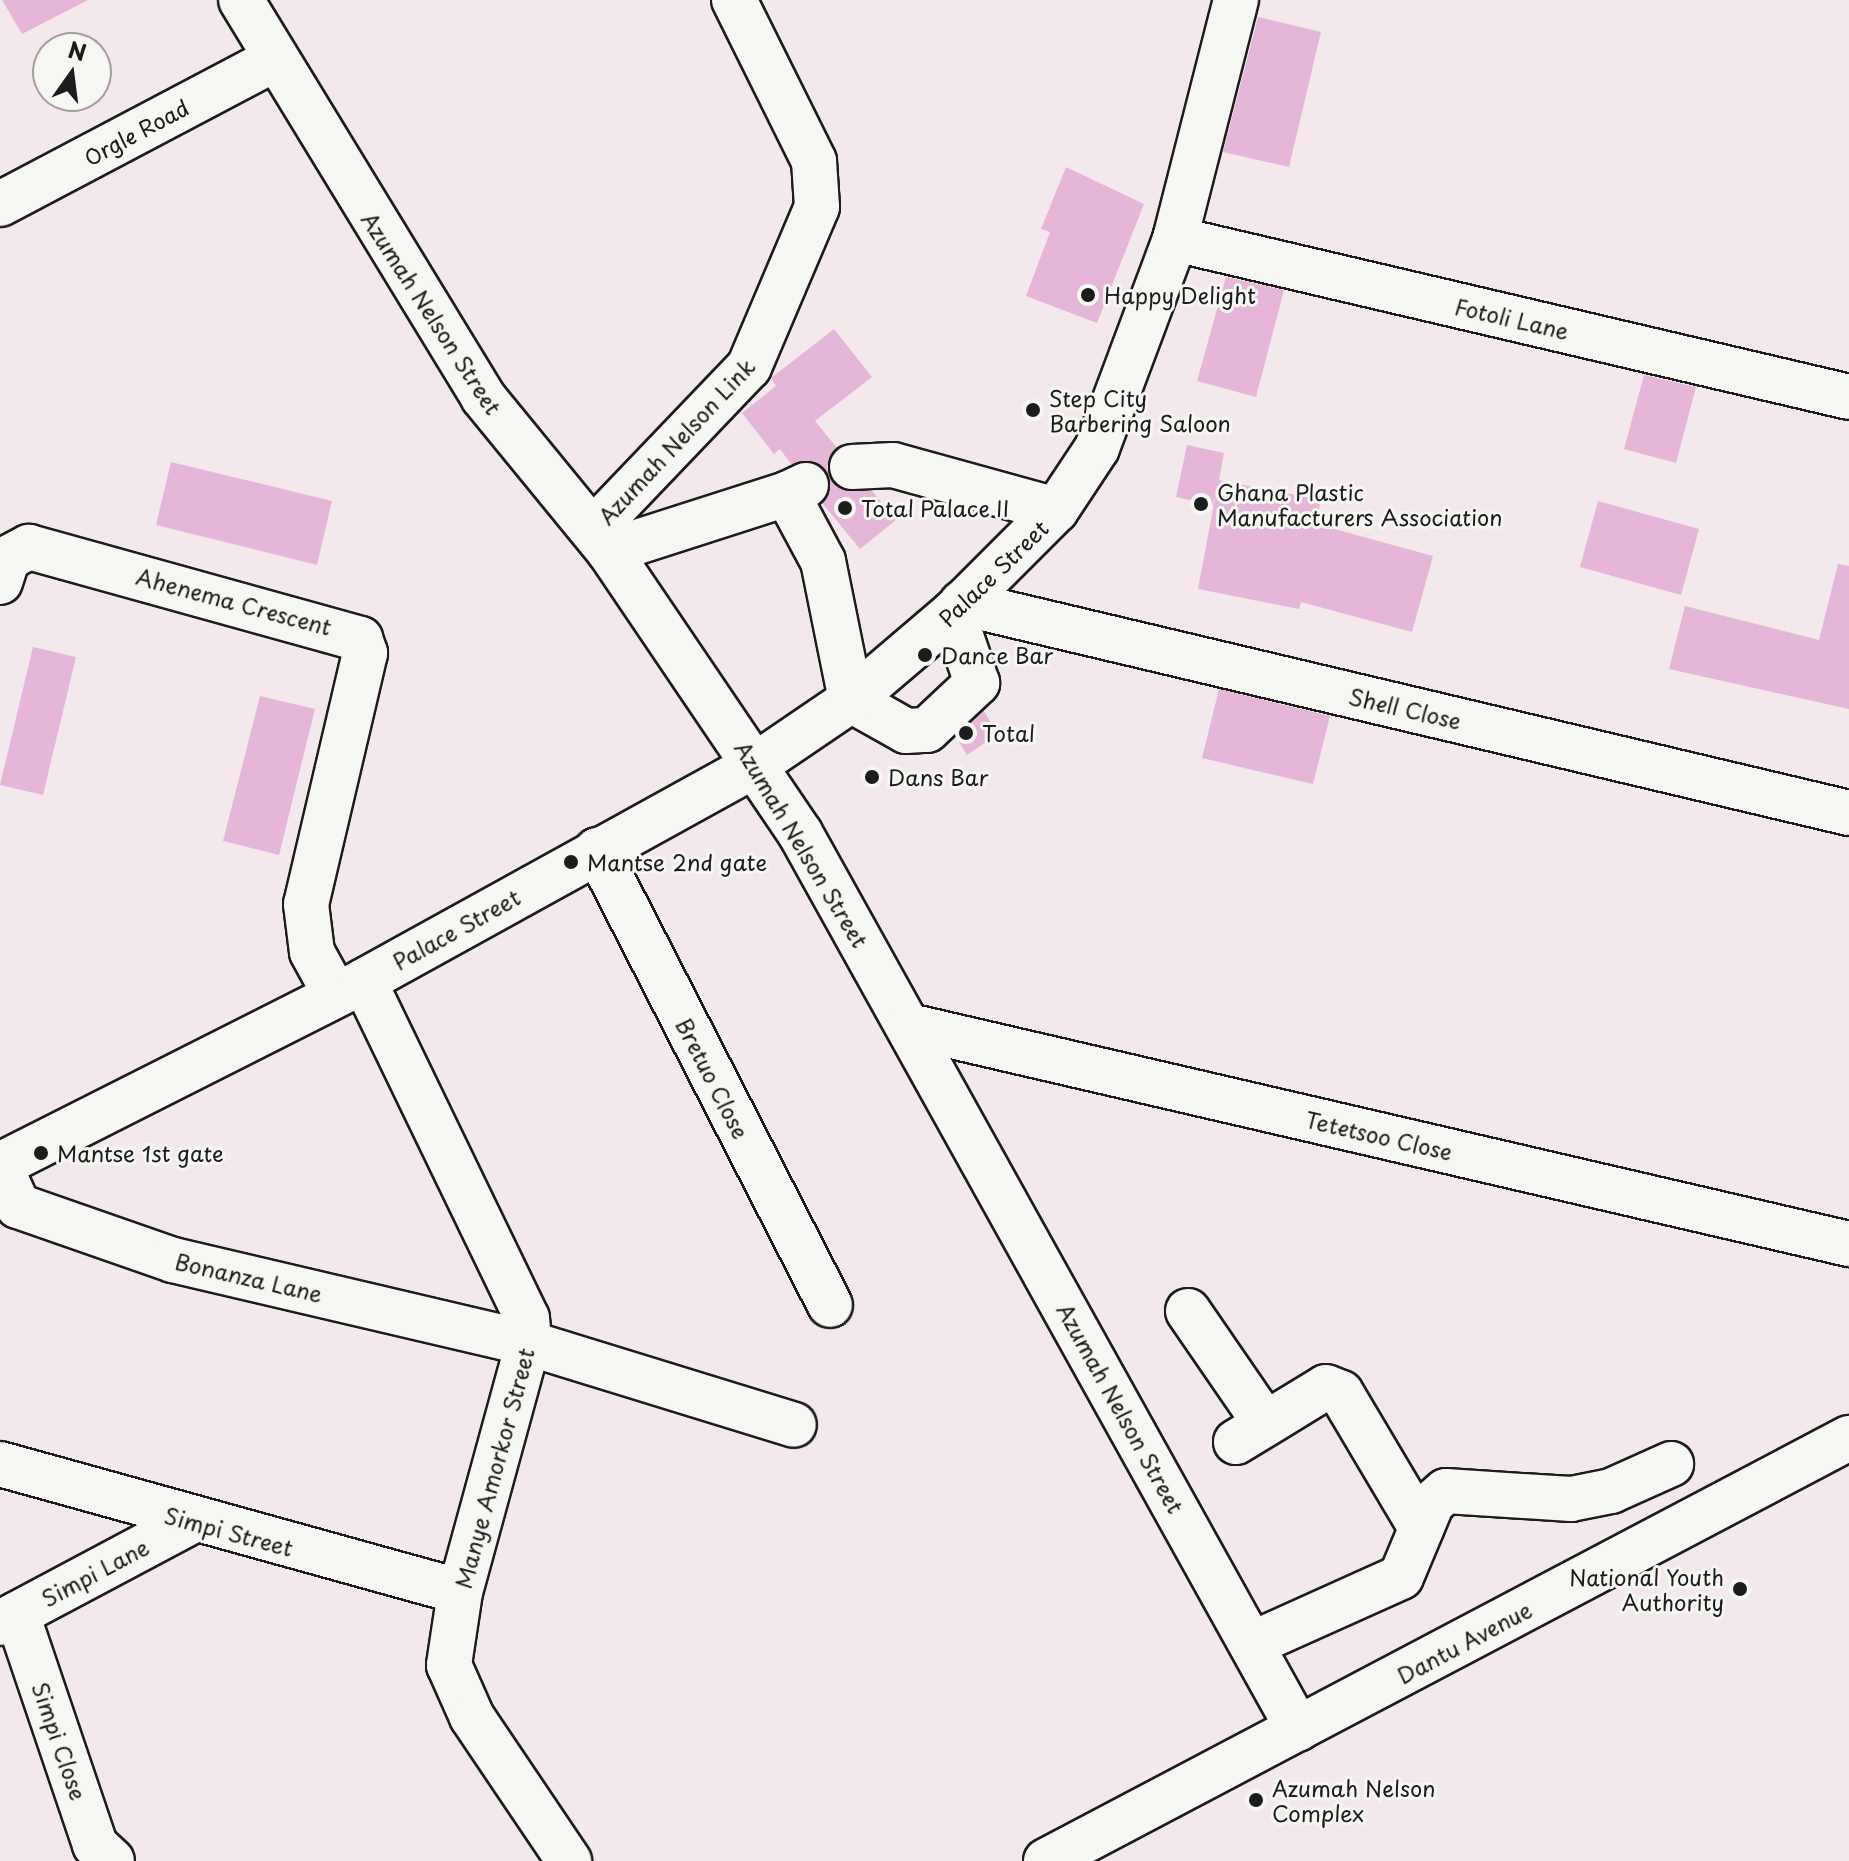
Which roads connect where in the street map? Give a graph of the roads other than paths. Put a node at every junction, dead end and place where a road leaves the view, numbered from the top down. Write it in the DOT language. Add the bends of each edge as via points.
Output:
graph roads {
  1 [pos="241,0"];
  2 [pos="734,0"];
  3 [pos="1236,0"];
  4 [pos="273,60"];
  5 [pos="0,204"];
  6 [pos="1175,239"];
  7 [pos="1849,397"];
  8 [pos="852,467"];
  9 [pos="1056,510"];
  10 [pos="601,540"];
  11 [pos="0,582"];
  12 [pos="958,608"];
  13 [pos="851,700"];
  14 [pos="757,764"];
  15 [pos="1849,813"];
  16 [pos="597,850"];
  17 [pos="350,987"];
  18 [pos="909,1026"];
  19 [pos="0,1166"];
  20 [pos="1849,1244"];
  21 [pos="830,1305"];
  22 [pos="1188,1311"];
  23 [pos="528,1343"];
  24 [pos="794,1425"];
  25 [pos="1849,1438"];
  26 [pos="0,1464"];
  27 [pos="1671,1464"];
  28 [pos="190,1522"];
  29 [pos="1421,1528"];
  30 [pos="460,1592"];
  31 [pos="8,1618"];
  32 [pos="1252,1644"];
  33 [pos="1298,1729"];
  34 [pos="1072,1855"];
  35 [pos="112,1861"];
  36 [pos="569,1861"];
  1 -- 4 [label="street, Azumah Nelson Street"];
  2 -- 10 [label="street, Azumah Nelson Link" via="814,161 817,207 749,367"];
  3 -- 6 [label="street, Palace Street"];
  4 -- 5 [label="street, Orgle Road"];
  4 -- 10 [label="street, Azumah Nelson Street" via="483,397"];
  6 -- 7 [label="street, Fotoli Lane"];
  6 -- 9 [label="street, Palace Street" via="1097,448"];
  8 -- 9 [label="street" via="893,465"];
  9 -- 12 [label="street, Palace Street"];
  10 -- 13 [label="street" via="797,489 823,561"];
  10 -- 14 [label="street, Azumah Nelson Street"];
  11 -- 17 [label="street, Ahenema Crescent" via="8,558 29,547 360,639 365,653 306,904 312,952"];
  12 -- 13 [label="street, Palace Street"];
  12 -- 13 [label="street" via="977,683 927,730 906,731"];
  12 -- 15 [label="street, Shell Close"];
  13 -- 14 [label="street, Palace Street"];
  14 -- 16 [label="street, Palace Street"];
  14 -- 18 [label="street, Azumah Nelson Street"];
  16 -- 17 [label="street, Palace Street"];
  16 -- 21 [label="street, Bretuo Close"];
  17 -- 19 [label="street, Palace Street"];
  17 -- 23 [label="street, Manye Amorkor Street" via="518,1290"];
  18 -- 20 [label="street, Tetetsoo Close"];
  18 -- 32 [label="street, Azumah Nelson Street"];
  19 -- 23 [label="street, Bonanza Lane" via="18,1206 173,1260"];
  22 -- 29 [label="street" via="1251,1432 1326,1387 1341,1393"];
  23 -- 24 [label="street, Bonanza Lane"];
  23 -- 30 [label="street, Manye Amorkor Street"];
  25 -- 33 [label="street, Dantu Avenue"];
  26 -- 28 [label="street, Simpi Street"];
  27 -- 29 [label="street" via="1611,1491 1571,1499 1446,1491"];
  28 -- 30 [label="street, Simpi Street"];
  28 -- 31 [label="street, Simpi Lane"];
  29 -- 32 [label="street" via="1401,1577"];
  30 -- 36 [label="street, Manye Amorkor Street" via="452,1681"];
  31 -- 35 [label="street, Simpi Close" via="95,1845"];
  32 -- 33 [label="street, Azumah Nelson Street"];
  33 -- 34 [label="street, Dantu Avenue"];
}
